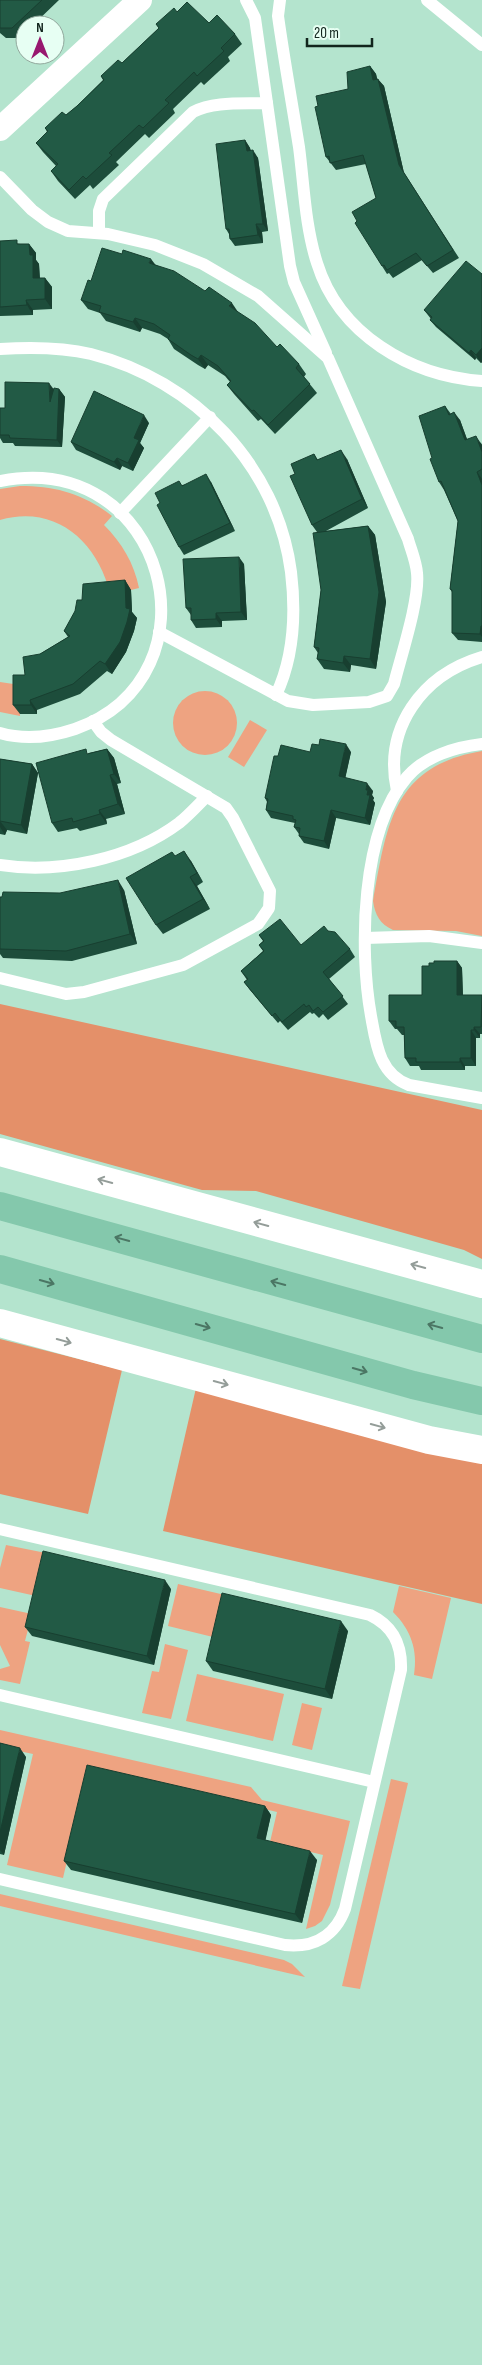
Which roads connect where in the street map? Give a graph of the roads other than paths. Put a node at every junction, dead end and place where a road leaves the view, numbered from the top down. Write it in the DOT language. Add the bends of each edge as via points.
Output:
graph roads {
  1 [pos="140,0"];
  2 [pos="246,0"];
  3 [pos="280,0"];
  4 [pos="427,0"];
  5 [pos="482,45"];
  6 [pos="267,103"];
  7 [pos="0,129"];
  8 [pos="0,177"];
  9 [pos="99,233"];
  10 [pos="0,350"];
  11 [pos="328,358"];
  12 [pos="482,381"];
  13 [pos="210,418"];
  14 [pos="0,481"];
  15 [pos="120,513"];
  16 [pos="159,632"];
  17 [pos="482,657"];
  18 [pos="276,695"];
  19 [pos="93,721"];
  20 [pos="0,733"];
  21 [pos="482,744"];
  22 [pos="397,791"];
  23 [pos="207,796"];
  24 [pos="0,865"];
  25 [pos="365,938"];
  26 [pos="482,943"];
  27 [pos="0,978"];
  28 [pos="482,1098"];
  29 [pos="0,1152"];
  30 [pos="0,1206"];
  31 [pos="0,1269"];
  32 [pos="482,1284"];
  33 [pos="0,1323"];
  34 [pos="482,1339"];
  35 [pos="413,1385"];
  36 [pos="482,1401"];
  37 [pos="482,1413"];
  38 [pos="482,1450"];
  39 [pos="0,1529"];
  40 [pos="0,1695"];
  41 [pos="374,1782"];
  42 [pos="0,1879"];
  1 -- 7 [label="street"];
  2 -- 6 [label="lane" via="255,18"];
  3 -- 12 [label="lane" via="278,16 312,247 322,278 342,312 383,349 416,367"];
  4 -- 5 [label="lane"];
  6 -- 9 [label="lane" via="208,106 193,112 103,199 99,211"];
  6 -- 11 [label="lane" via="290,266"];
  8 -- 9 [label="lane" via="48,222 68,231"];
  9 -- 11 [label="lane" via="155,245 203,264 258,296"];
  10 -- 13 [label="lane" via="28,347 59,349 118,362 173,388"];
  11 -- 18 [label="lane" via="408,539 418,573 417,591 394,684 387,696 369,702 313,705 288,701"];
  13 -- 15 [label="lane"];
  13 -- 18 [label="lane" via="240,449 257,474 274,510 289,559 294,619 284,677"];
  14 -- 15 [label="lane" via="35,477 62,481 94,493"];
  15 -- 16 [label="lane" via="139,534 157,571 161,591"];
  16 -- 18 [label="lane"];
  16 -- 19 [label="lane" via="154,652 134,687 120,702"];
  17 -- 22 [label="lane" via="443,675 416,700 396,744 393,761"];
  19 -- 20 [label="lane" via="67,732 46,736"];
  19 -- 23 [label="lane" via="111,740"];
  21 -- 22 [label="lane" via="432,758 418,766"];
  22 -- 25 [label="lane" via="387,811 370,871"];
  23 -- 24 [label="lane" via="179,823 125,851 66,865 36,868"];
  23 -- 27 [label="lane" via="226,808 233,818 270,891 269,908 258,924 183,965 84,992 66,994"];
  25 -- 26 [label="lane" via="429,936"];
  25 -- 28 [label="lane" via="369,1005 383,1064 399,1081 409,1085"];
  32 -- 29 [label="street, one-way"];
  34 -- 30 [label="highway, one-way"];
  31 -- 35 [label="highway, one-way"];
  33 -- 38 [label="street, one-way" via="429,1440"];
  35 -- 36 [label="highway"];
  35 -- 37 [label="street"];
  39 -- 41 [label="lane" via="377,1618 391,1630 399,1647 401,1670"];
  40 -- 41 [label="lane"];
  41 -- 42 [label="lane" via="341,1918 328,1935 308,1945 285,1945"];
}
